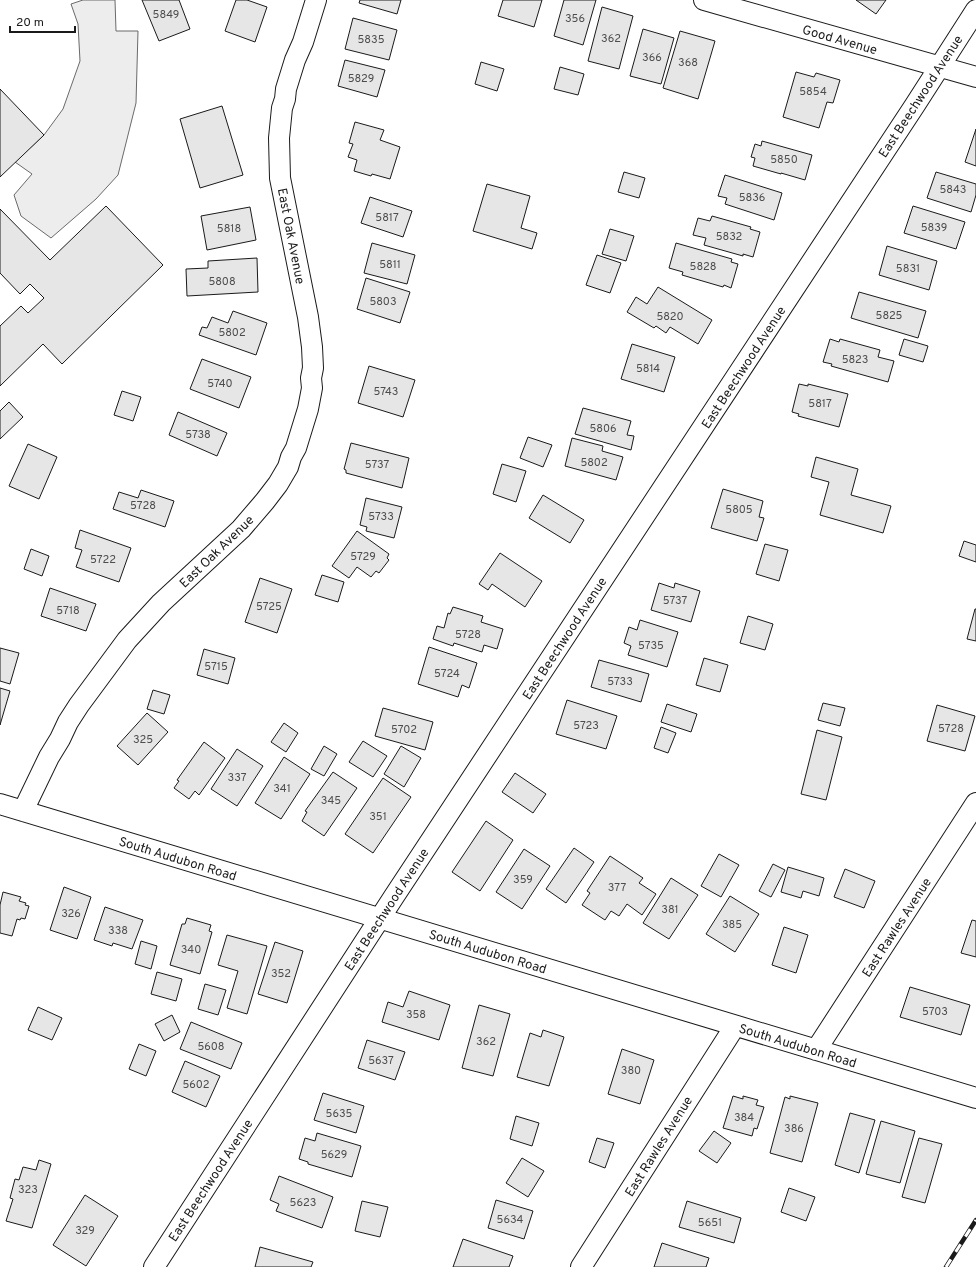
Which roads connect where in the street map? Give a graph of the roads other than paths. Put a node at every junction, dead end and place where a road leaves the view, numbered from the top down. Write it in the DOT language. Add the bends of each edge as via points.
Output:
graph roads {
  1 [pos="316,0"];
  2 [pos="704,0"];
  3 [pos="976,10"];
  4 [pos="940,67"];
  5 [pos="976,77"];
  6 [pos="976,803"];
  7 [pos="0,804"];
  8 [pos="23,811"];
  9 [pos="380,918"];
  10 [pos="735,1026"];
  11 [pos="816,1050"];
  12 [pos="976,1098"];
  13 [pos="154,1267"];
  14 [pos="581,1267"];
  1 -- 8 [label="street, East Oak Avenue" via="286,89 279,138 280,178 312,347 312,388 296,448 278,484 241,529 161,603 127,640 68,722"];
  2 -- 4 [label="street, Good Avenue"];
  3 -- 4 [label="street, East Beechwood Avenue"];
  4 -- 5 [label="street, Good Avenue"];
  4 -- 9 [label="street, East Beechwood Avenue"];
  6 -- 11 [label="street, East Rawles Avenue"];
  7 -- 8 [label="street, South Audubon Road"];
  8 -- 9 [label="street, South Audubon Road"];
  9 -- 10 [label="street, South Audubon Road"];
  9 -- 13 [label="street, East Beechwood Avenue"];
  10 -- 11 [label="street, South Audubon Road"];
  10 -- 14 [label="street, East Rawles Avenue"];
  11 -- 12 [label="street, South Audubon Road"];
}
